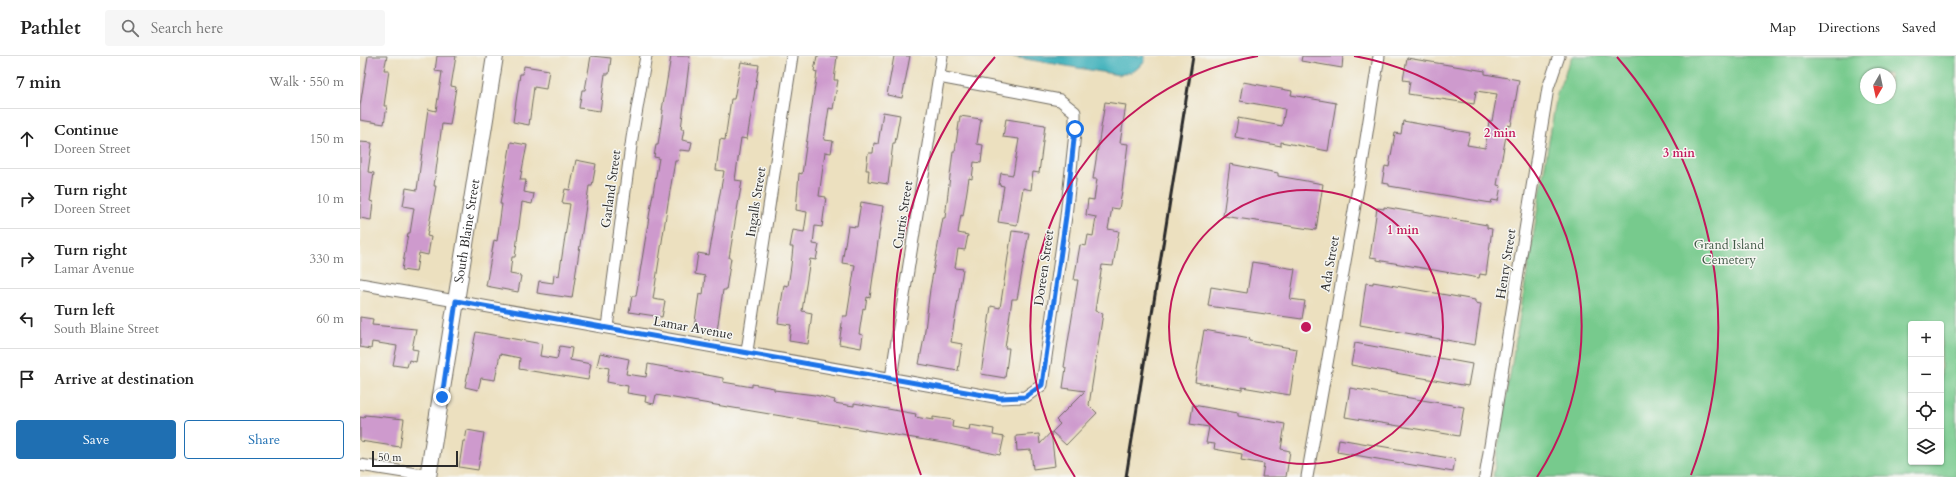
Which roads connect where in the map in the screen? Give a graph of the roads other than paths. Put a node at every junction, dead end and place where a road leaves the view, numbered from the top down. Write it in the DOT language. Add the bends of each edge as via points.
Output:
graph roads {
  1 [pos="495,56"];
  2 [pos="646,56"];
  3 [pos="792,56"];
  4 [pos="942,56"];
  5 [pos="1379,56"];
  6 [pos="1559,56"];
  7 [pos="939,77"];
  8 [pos="360,284"];
  9 [pos="456,301"];
  10 [pos="607,327"];
  11 [pos="747,352"];
  12 [pos="891,378"];
  13 [pos="1021,397"];
  14 [pos="360,465"];
  15 [pos="428,477"];
  16 [pos="1307,477"];
  17 [pos="1485,477"];
  1 -- 9 [label="street, South Blaine Street"];
  2 -- 10 [label="street, Garland Street" via="632,138"];
  3 -- 11 [label="street, Ingalls Street"];
  4 -- 7 [label="street, Curtis Street"];
  5 -- 16 [label="street, Ada Street"];
  6 -- 17 [label="street, Henry Street" via="1548,88"];
  7 -- 12 [label="street, Curtis Street"];
  7 -- 13 [label="street, Doreen Street" via="1060,100 1075,112 1066,216 1042,385"];
  8 -- 9 [label="street, Lamar Avenue"];
  9 -- 10 [label="street, Lamar Avenue"];
  9 -- 15 [label="street, South Blaine Street"];
  10 -- 11 [label="street, Lamar Avenue"];
  11 -- 12 [label="street, Lamar Avenue"];
  12 -- 13 [label="street, Lamar Avenue" via="1000,398"];
  14 -- 15 [label="street"];
}
